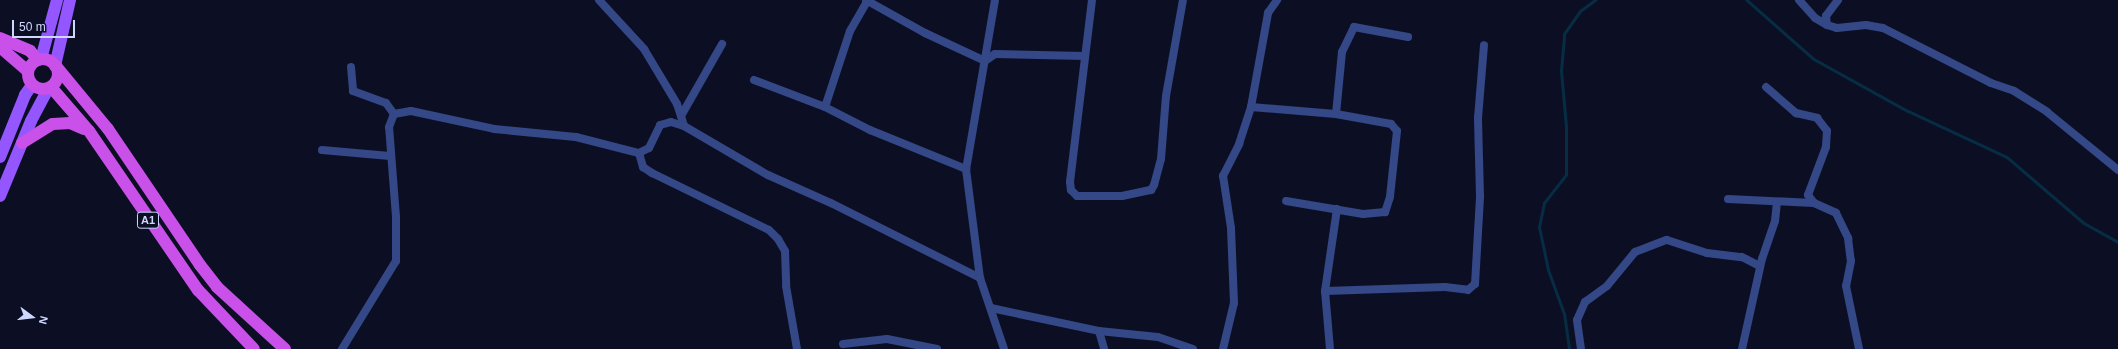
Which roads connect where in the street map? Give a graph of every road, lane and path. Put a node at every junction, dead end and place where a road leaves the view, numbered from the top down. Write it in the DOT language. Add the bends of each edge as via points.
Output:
graph roads {
  1 [pos="57,0"];
  2 [pos="70,0"];
  3 [pos="599,0"];
  4 [pos="866,0"];
  5 [pos="1092,0"];
  6 [pos="1183,0"];
  7 [pos="1277,0"];
  8 [pos="1799,0"];
  9 [pos="1838,0"];
  10 [pos="993,1"];
  11 [pos="1827,25"];
  12 [pos="1408,37"];
  13 [pos="0,38"];
  14 [pos="722,44"];
  15 [pos="1484,45"];
  16 [pos="0,46"];
  17 [pos="1085,56"];
  18 [pos="39,60"];
  19 [pos="985,61"];
  20 [pos="56,66"];
  21 [pos="351,67"];
  22 [pos="28,71"];
  23 [pos="754,80"];
  24 [pos="32,85"];
  25 [pos="50,88"];
  26 [pos="1766,88"];
  27 [pos="825,107"];
  28 [pos="1251,107"];
  29 [pos="394,114"];
  30 [pos="1336,114"];
  31 [pos="681,116"];
  32 [pos="684,126"];
  33 [pos="89,131"];
  34 [pos="22,143"];
  35 [pos="322,150"];
  36 [pos="639,153"];
  37 [pos="0,156"];
  38 [pos="390,156"];
  39 [pos="966,169"];
  40 [pos="2118,170"];
  41 [pos="0,196"];
  42 [pos="1728,198"];
  43 [pos="1286,201"];
  44 [pos="1777,202"];
  45 [pos="1814,203"];
  46 [pos="1337,209"];
  47 [pos="1760,266"];
  48 [pos="980,278"];
  49 [pos="1325,291"];
  50 [pos="991,308"];
  51 [pos="1099,332"];
  52 [pos="843,344"];
  53 [pos="254,349"];
  54 [pos="285,349"];
  55 [pos="342,349"];
  56 [pos="797,349"];
  57 [pos="937,349"];
  58 [pos="1004,349"];
  59 [pos="1104,349"];
  60 [pos="1193,349"];
  61 [pos="1223,349"];
  62 [pos="1330,349"];
  63 [pos="1581,349"];
  64 [pos="1742,349"];
  65 [pos="1858,349"];
  1 -- 18 [label="main road"];
  2 -- 20 [label="main road"];
  3 -- 31 [label="street" via="644,49 677,104"];
  4 -- 19 [label="street" via="925,33"];
  4 -- 27 [label="street" via="850,31"];
  5 -- 17 [label="street"];
  6 -- 17 [label="street" via="1166,96 1161,159 1151,190 1122,196 1077,196 1071,190"];
  7 -- 28 [label="street" via="1268,13"];
  8 -- 11 [label="street" via="1815,18"];
  9 -- 11 [label="street" via="1826,16"];
  10 -- 19 [label="street"];
  11 -- 40 [label="street" via="1838,28 1866,25 1883,28 1991,83 2014,92 2048,112"];
  12 -- 30 [label="street" via="1354,27 1342,52"];
  13 -- 18 [label="highway, A1" via="30,51"];
  14 -- 31 [label="street"];
  15 -- 49 [label="street" via="1478,118 1480,196 1475,284 1468,290 1445,287"];
  16 -- 22 [label="highway"];
  17 -- 19 [label="street" via="995,54"];
  18 -- 20 [label="highway, A1" via="48,60"];
  18 -- 22 [label="highway"];
  19 -- 39 [label="street"];
  20 -- 25 [label="highway" via="58,76"];
  20 -- 54 [label="highway, A1" via="108,129 200,265 217,286"];
  21 -- 29 [label="street" via="353,91 386,103"];
  22 -- 24 [label="highway"];
  23 -- 27 [label="street"];
  24 -- 25 [label="highway" via="41,90"];
  24 -- 37 [label="main road" via="25,95"];
  25 -- 33 [label="highway, A1"];
  25 -- 34 [label="main road"];
  26 -- 45 [label="street" via="1796,113 1817,118 1827,131 1826,147 1808,195"];
  27 -- 39 [label="street" via="870,130"];
  28 -- 30 [label="street"];
  28 -- 61 [label="street" via="1239,144 1223,176 1230,228 1234,303"];
  29 -- 36 [label="street" via="411,110 494,129 576,137"];
  29 -- 38 [label="street" via="389,127"];
  30 -- 46 [label="street" via="1391,124 1397,131 1390,197 1385,212 1363,214"];
  31 -- 32 [label="street"];
  32 -- 36 [label="street" via="671,122 660,125 649,148"];
  32 -- 48 [label="street" via="768,175 831,203"];
  33 -- 34 [label="highway" via="70,123 53,124"];
  33 -- 53 [label="highway, A1" via="184,270"];
  34 -- 41 [label="main road"];
  35 -- 38 [label="street"];
  36 -- 56 [label="street" via="643,167 652,173 769,230 778,239 785,251 786,286"];
  38 -- 55 [label="street" via="396,217 396,261"];
  39 -- 48 [label="street"];
  42 -- 44 [label="street"];
  43 -- 46 [label="street"];
  44 -- 45 [label="street"];
  44 -- 47 [label="street" via="1773,228"];
  45 -- 65 [label="street" via="1836,213 1848,238 1851,261 1846,286"];
  46 -- 49 [label="street"];
  47 -- 63 [label="street" via="1742,257 1707,253 1667,240 1635,252 1607,286 1585,302 1577,320"];
  47 -- 64 [label="street"];
  48 -- 50 [label="street"];
  49 -- 62 [label="street"];
  50 -- 51 [label="street"];
  50 -- 58 [label="street"];
  51 -- 59 [label="street"];
  51 -- 60 [label="street" via="1158,337"];
  52 -- 57 [label="street" via="887,339"];
}
